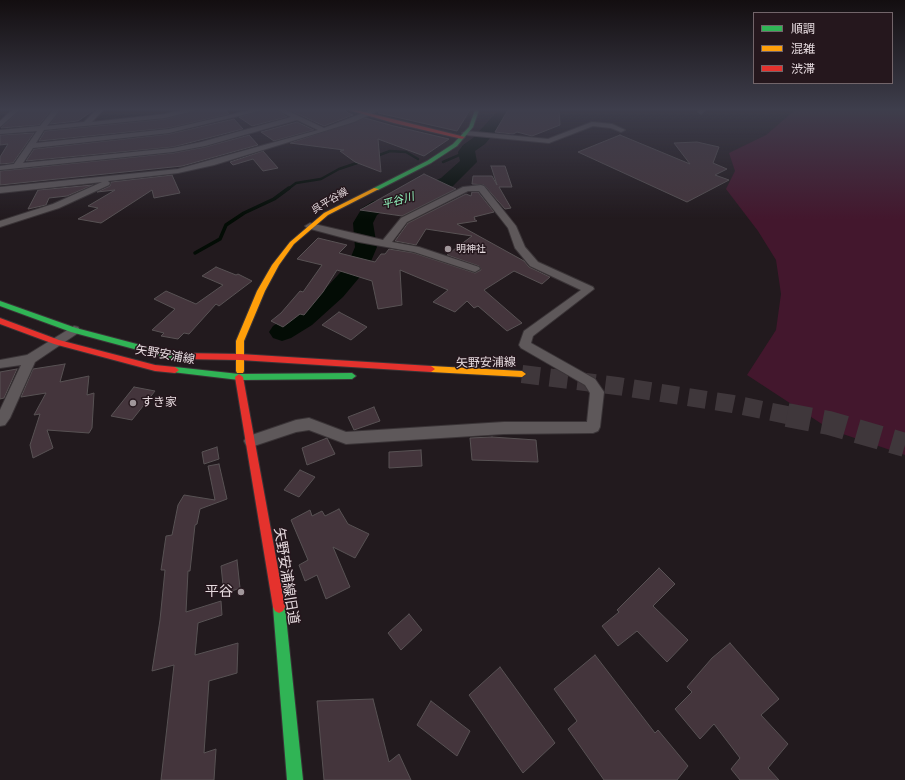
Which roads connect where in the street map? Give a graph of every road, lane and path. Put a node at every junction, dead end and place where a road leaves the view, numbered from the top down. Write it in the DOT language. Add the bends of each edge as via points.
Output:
graph roads {
  1 [pos="30,146"];
  2 [pos="41,146"];
  3 [pos="172,146"];
  4 [pos="183,146"];
  5 [pos="192,146"];
  6 [pos="268,146"];
  7 [pos="453,146"];
  8 [pos="173,151"];
  9 [pos="17,166"];
  10 [pos="0,168"];
  11 [pos="109,179"];
  12 [pos="0,190"];
  13 [pos="0,224"];
  14 [pos="310,226"];
  15 [pos="386,243"];
  16 [pos="475,269"];
  17 [pos="0,303"];
  18 [pos="0,321"];
  19 [pos="74,330"];
  20 [pos="57,342"];
  21 [pos="240,357"];
  22 [pos="30,359"];
  23 [pos="0,364"];
  24 [pos="365,376"];
  25 [pos="388,376"];
  26 [pos="239,377"];
  27 [pos="0,421"];
  28 [pos="251,441"];
  29 [pos="295,780"];
  1 -- 9 [label="street"];
  2 -- 8 [label="street"];
  3 -- 8 [label="street"];
  4 -- 8 [label="street"];
  5 -- 8 [label="street"];
  6 -- 8 [label="street" via="211,163"];
  7 -- 14 [label="main road, 呉平谷線" via="429,162 333,210"];
  8 -- 9 [label="street"];
  8 -- 11 [label="street"];
  9 -- 10 [label="street"];
  11 -- 12 [label="street"];
  11 -- 13 [label="street" via="106,183 56,206"];
  14 -- 15 [label="street"];
  14 -- 21 [label="main road, 呉平谷線" via="292,243 261,292 240,341"];
  15 -- 16 [label="street" via="416,249"];
  15 -- 28 [label="street" via="404,220 466,189 481,188 513,228 520,248 534,264 589,289 528,334 525,345 590,382 597,392 593,427 504,428 346,438 309,424"];
  17 -- 19 [label="main road, 矢野安浦線"];
  18 -- 20 [label="main road, 矢野安浦線"];
  19 -- 20 [label="street"];
  19 -- 21 [label="main road, 矢野安浦線" via="171,356"];
  20 -- 22 [label="street"];
  20 -- 26 [label="main road, 矢野安浦線" via="155,368"];
  21 -- 25 [label="main road, 矢野安浦線" via="522,374"];
  21 -- 26 [label="main road, 呉平谷線"];
  22 -- 23 [label="street"];
  22 -- 27 [label="street"];
  24 -- 26 [label="main road, 矢野安浦線"];
  26 -- 28 [label="main road, 矢野安浦線旧道"];
  28 -- 29 [label="main road, 矢野安浦線旧道" via="278,601"];
}
